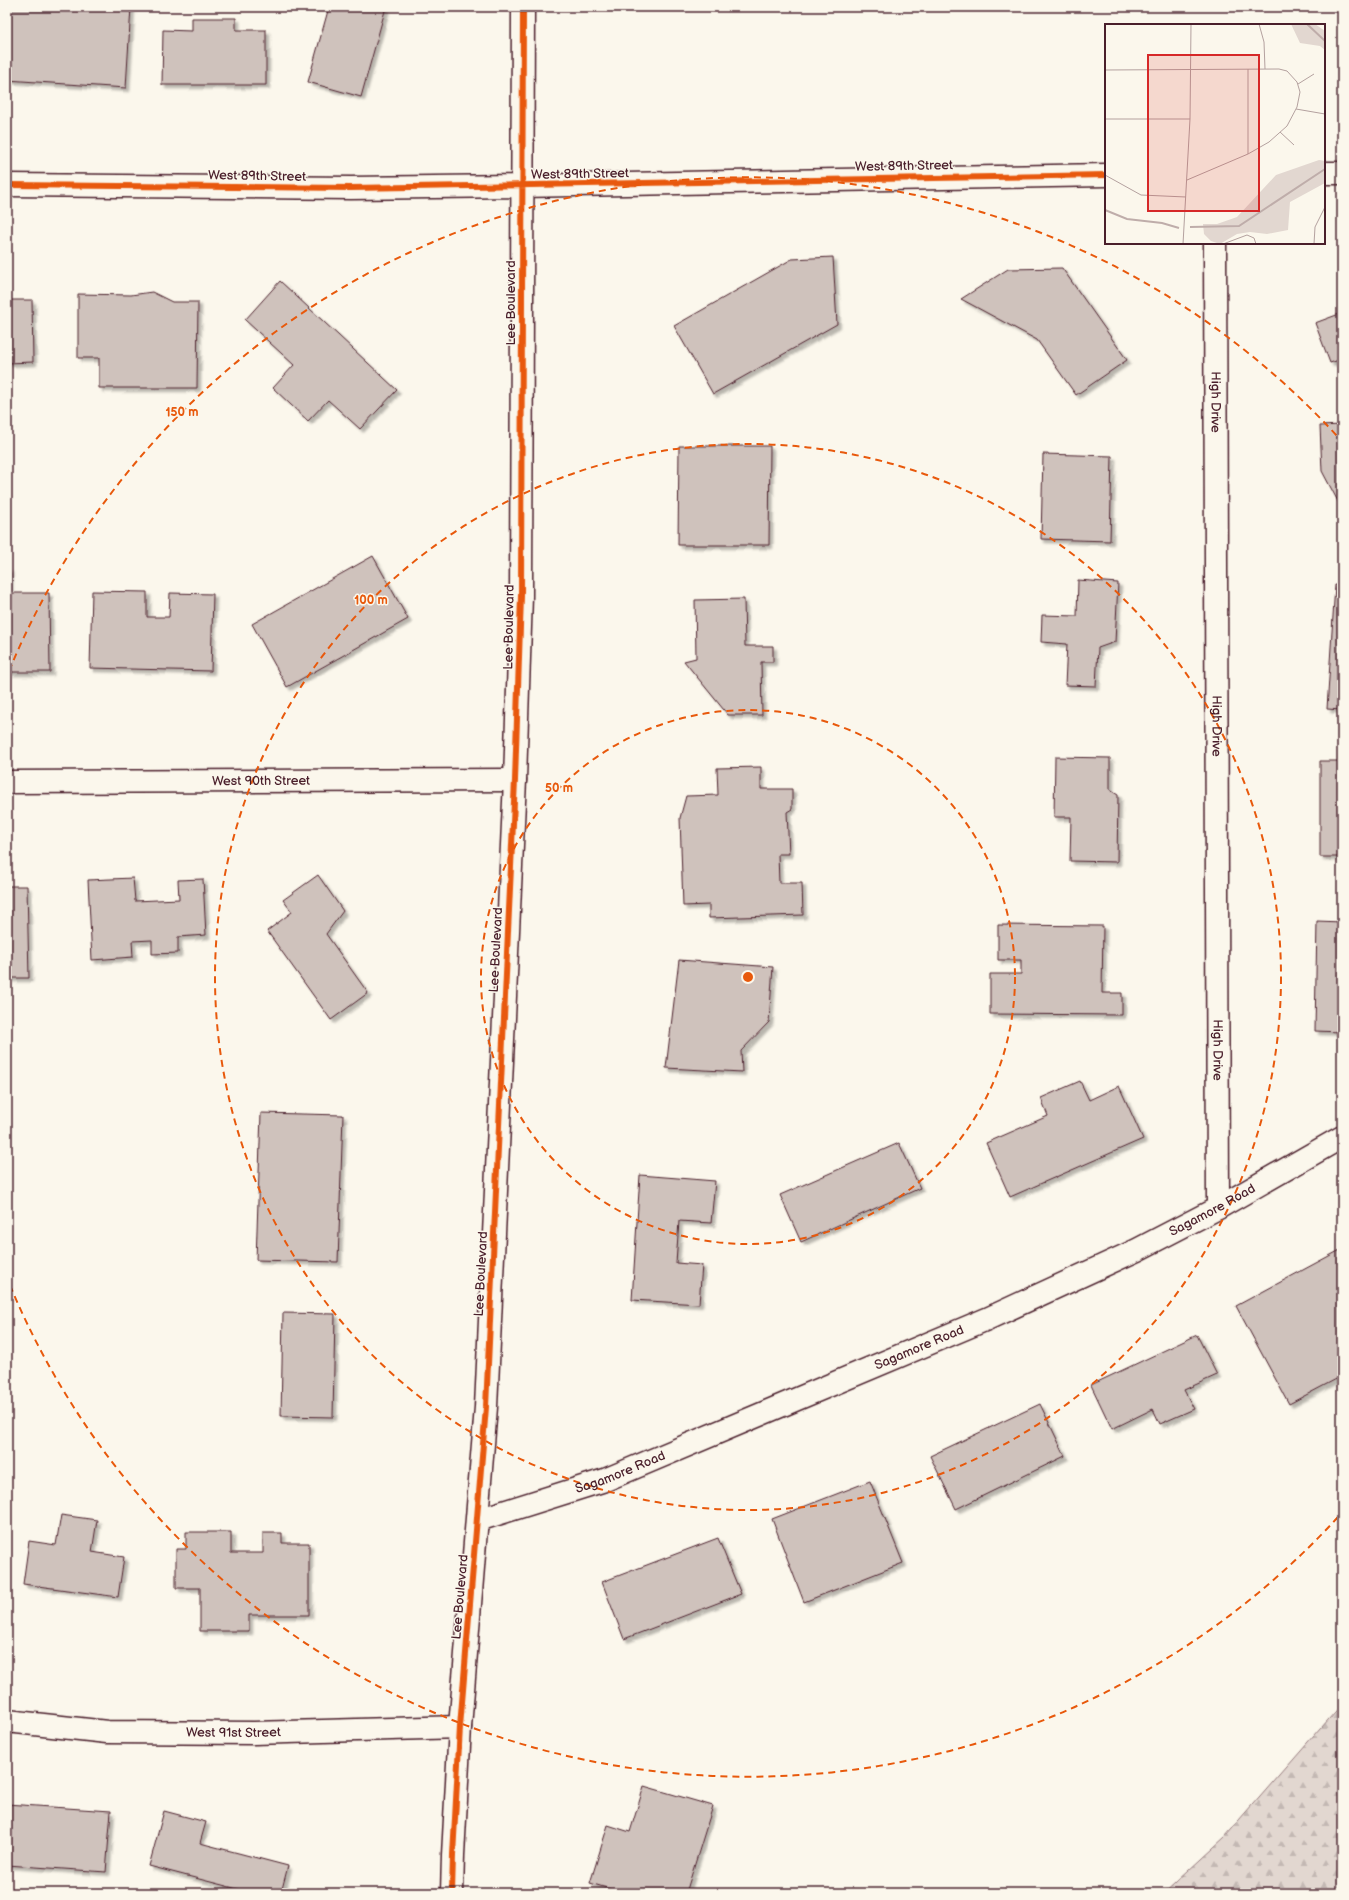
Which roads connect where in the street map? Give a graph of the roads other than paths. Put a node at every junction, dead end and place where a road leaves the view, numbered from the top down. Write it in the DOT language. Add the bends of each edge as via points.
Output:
graph roads {
  1 [pos="523,7"];
  2 [pos="1325,173"];
  3 [pos="1342,173"];
  4 [pos="1105,175"];
  5 [pos="7,185"];
  6 [pos="522,186"];
  7 [pos="1215,244"];
  8 [pos="516,780"];
  9 [pos="7,782"];
  10 [pos="1342,1137"];
  11 [pos="1218,1208"];
  12 [pos="478,1520"];
  13 [pos="7,1721"];
  14 [pos="460,1727"];
  15 [pos="452,1893"];
  1 -- 6 [label="street, Lee Boulevard"];
  2 -- 3 [label="street"];
  4 -- 6 [label="street, West 89th Street"];
  5 -- 6 [label="street, West 89th Street" via="351,188"];
  6 -- 8 [label="street, Lee Boulevard" via="521,596"];
  7 -- 11 [label="street, High Drive"];
  8 -- 9 [label="street, West 90th Street"];
  8 -- 12 [label="street, Lee Boulevard" via="486,1407"];
  10 -- 11 [label="street, Sagamore Road"];
  11 -- 12 [label="street, Sagamore Road" via="1137,1250 987,1318 612,1476"];
  12 -- 14 [label="street, Lee Boulevard"];
  13 -- 14 [label="street, West 91st Street" via="107,1732 254,1733"];
  14 -- 15 [label="street, Lee Boulevard"];
}
